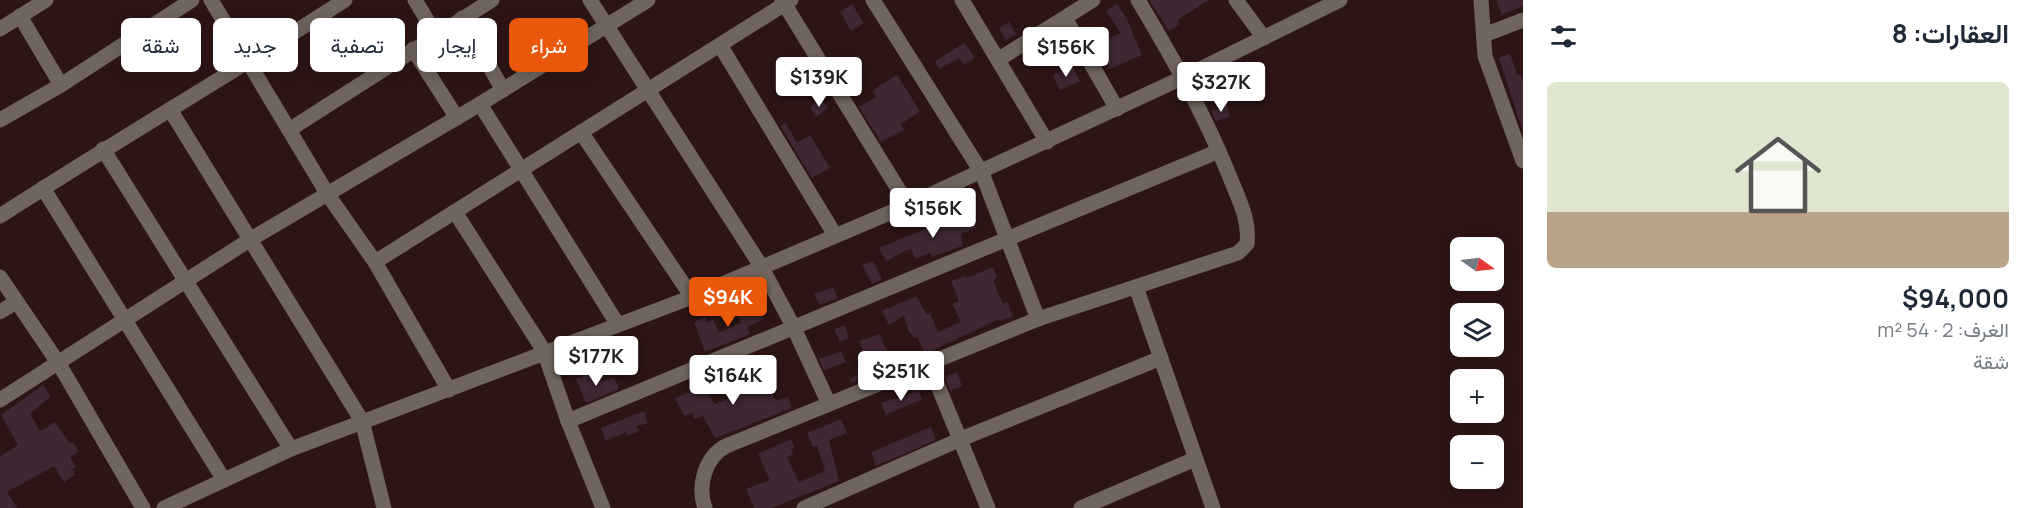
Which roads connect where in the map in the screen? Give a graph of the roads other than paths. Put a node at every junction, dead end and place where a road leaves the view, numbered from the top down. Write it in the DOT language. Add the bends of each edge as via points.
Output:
graph roads {
  1 [pos="46,0"];
  2 [pos="192,0"];
  3 [pos="211,0"];
  4 [pos="345,0"];
  5 [pos="415,0"];
  6 [pos="492,0"];
  7 [pos="590,0"];
  8 [pos="648,0"];
  9 [pos="873,0"];
  10 [pos="962,0"];
  11 [pos="1094,0"];
  12 [pos="1138,0"];
  13 [pos="1236,0"];
  14 [pos="1481,0"];
  15 [pos="786,1"];
  16 [pos="1333,2"];
  17 [pos="21,16"];
  18 [pos="221,18"];
  19 [pos="426,18"];
  20 [pos="462,18"];
  21 [pos="1065,18"];
  22 [pos="1523,20"];
  23 [pos="606,26"];
  24 [pos="0,29"];
  25 [pos="298,31"];
  26 [pos="1484,35"];
  27 [pos="1264,38"];
  28 [pos="720,45"];
  29 [pos="417,47"];
  30 [pos="413,49"];
  31 [pos="999,59"];
  32 [pos="234,72"];
  33 [pos="252,72"];
  34 [pos="493,72"];
  35 [pos="1184,77"];
  36 [pos="61,85"];
  37 [pos="503,90"];
  38 [pos="646,91"];
  39 [pos="480,104"];
  40 [pos="1117,109"];
  41 [pos="171,111"];
  42 [pos="457,118"];
  43 [pos="0,120"];
  44 [pos="289,130"];
  45 [pos="581,132"];
  46 [pos="1047,142"];
  47 [pos="103,149"];
  48 [pos="1219,151"];
  49 [pos="1523,161"];
  50 [pos="521,170"];
  51 [pos="982,173"];
  52 [pos="44,188"];
  53 [pos="328,195"];
  54 [pos="908,205"];
  55 [pos="455,212"];
  56 [pos="0,216"];
  57 [pos="835,235"];
  58 [pos="1007,238"];
  59 [pos="251,239"];
  60 [pos="375,262"];
  61 [pos="761,266"];
  62 [pos="0,277"];
  63 [pos="188,281"];
  64 [pos="1136,287"];
  65 [pos="692,297"];
  66 [pos="16,302"];
  67 [pos="0,312"];
  68 [pos="1038,319"];
  69 [pos="126,320"];
  70 [pos="618,325"];
  71 [pos="793,326"];
  72 [pos="544,351"];
  73 [pos="1161,358"];
  74 [pos="58,364"];
  75 [pos="929,364"];
  76 [pos="449,390"];
  77 [pos="0,400"];
  78 [pos="829,404"];
  79 [pos="362,421"];
  80 [pos="568,421"];
  81 [pos="961,439"];
  82 [pos="291,448"];
  83 [pos="1195,459"];
  84 [pos="224,480"];
  85 [pos="185,504"];
  86 [pos="143,508"];
  87 [pos="164,508"];
  88 [pos="384,508"];
  89 [pos="603,508"];
  90 [pos="705,508"];
  91 [pos="804,508"];
  92 [pos="988,508"];
  93 [pos="1081,508"];
  94 [pos="1213,508"];
  1 -- 17 [label="street"];
  2 -- 36 [label="street"];
  3 -- 18 [label="street"];
  4 -- 25 [label="street"];
  5 -- 19 [label="street"];
  6 -- 20 [label="street"];
  7 -- 23 [label="street"];
  8 -- 23 [label="street"];
  9 -- 51 [label="street"];
  10 -- 31 [label="street"];
  11 -- 21 [label="street"];
  12 -- 35 [label="street"];
  13 -- 27 [label="street"];
  14 -- 26 [label="street"];
  15 -- 28 [label="street"];
  15 -- 54 [label="street"];
  16 -- 27 [label="street"];
  17 -- 24 [label="street"];
  17 -- 36 [label="street"];
  21 -- 31 [label="street"];
  21 -- 40 [label="street"];
  22 -- 26 [label="street"];
  23 -- 37 [label="street"];
  23 -- 38 [label="street"];
  26 -- 49 [label="street" via="1485,56"];
  27 -- 35 [label="street"];
  28 -- 38 [label="street"];
  28 -- 57 [label="street"];
  29 -- 30 [label="street"];
  30 -- 42 [label="street"];
  30 -- 44 [label="street"];
  31 -- 46 [label="street"];
  32 -- 41 [label="street"];
  33 -- 44 [label="street"];
  34 -- 37 [label="street"];
  35 -- 40 [label="street"];
  35 -- 48 [label="street"];
  36 -- 43 [label="street"];
  37 -- 39 [label="street"];
  38 -- 45 [label="street"];
  38 -- 61 [label="street"];
  39 -- 42 [label="street"];
  39 -- 50 [label="street"];
  40 -- 46 [label="street"];
  41 -- 47 [label="street"];
  41 -- 59 [label="street"];
  42 -- 53 [label="street"];
  44 -- 53 [label="street"];
  45 -- 50 [label="street"];
  45 -- 65 [label="street"];
  46 -- 51 [label="street"];
  47 -- 52 [label="street"];
  47 -- 63 [label="street"];
  48 -- 58 [label="street"];
  48 -- 64 [label="street" via="1246,217 1247,244 1238,253"];
  50 -- 55 [label="street"];
  50 -- 70 [label="street"];
  51 -- 54 [label="street"];
  51 -- 58 [label="street"];
  52 -- 56 [label="street"];
  52 -- 69 [label="street"];
  53 -- 59 [label="street"];
  53 -- 60 [label="street"];
  54 -- 57 [label="street"];
  55 -- 60 [label="street"];
  55 -- 72 [label="street"];
  57 -- 61 [label="street"];
  58 -- 68 [label="street"];
  58 -- 71 [label="street"];
  59 -- 63 [label="street"];
  59 -- 79 [label="street"];
  60 -- 76 [label="street"];
  61 -- 65 [label="street"];
  61 -- 71 [label="street"];
  62 -- 66 [label="street"];
  63 -- 69 [label="street"];
  63 -- 82 [label="street"];
  64 -- 68 [label="street"];
  64 -- 73 [label="street"];
  65 -- 70 [label="street"];
  66 -- 67 [label="street"];
  66 -- 74 [label="street"];
  68 -- 75 [label="street"];
  69 -- 74 [label="street"];
  69 -- 84 [label="street"];
  70 -- 72 [label="street"];
  71 -- 78 [label="street"];
  71 -- 80 [label="street"];
  72 -- 76 [label="street"];
  72 -- 80 [label="street"];
  73 -- 81 [label="street"];
  73 -- 83 [label="street"];
  74 -- 77 [label="street"];
  74 -- 86 [label="street"];
  75 -- 78 [label="street"];
  75 -- 81 [label="street"];
  76 -- 79 [label="street"];
  78 -- 90 [label="street" via="717,451 703,478"];
  79 -- 82 [label="street"];
  79 -- 88 [label="street"];
  80 -- 89 [label="street"];
  81 -- 91 [label="street"];
  81 -- 92 [label="street"];
  82 -- 84 [label="street"];
  83 -- 93 [label="street"];
  83 -- 94 [label="street"];
  84 -- 85 [label="street"];
  85 -- 87 [label="street"];
}
